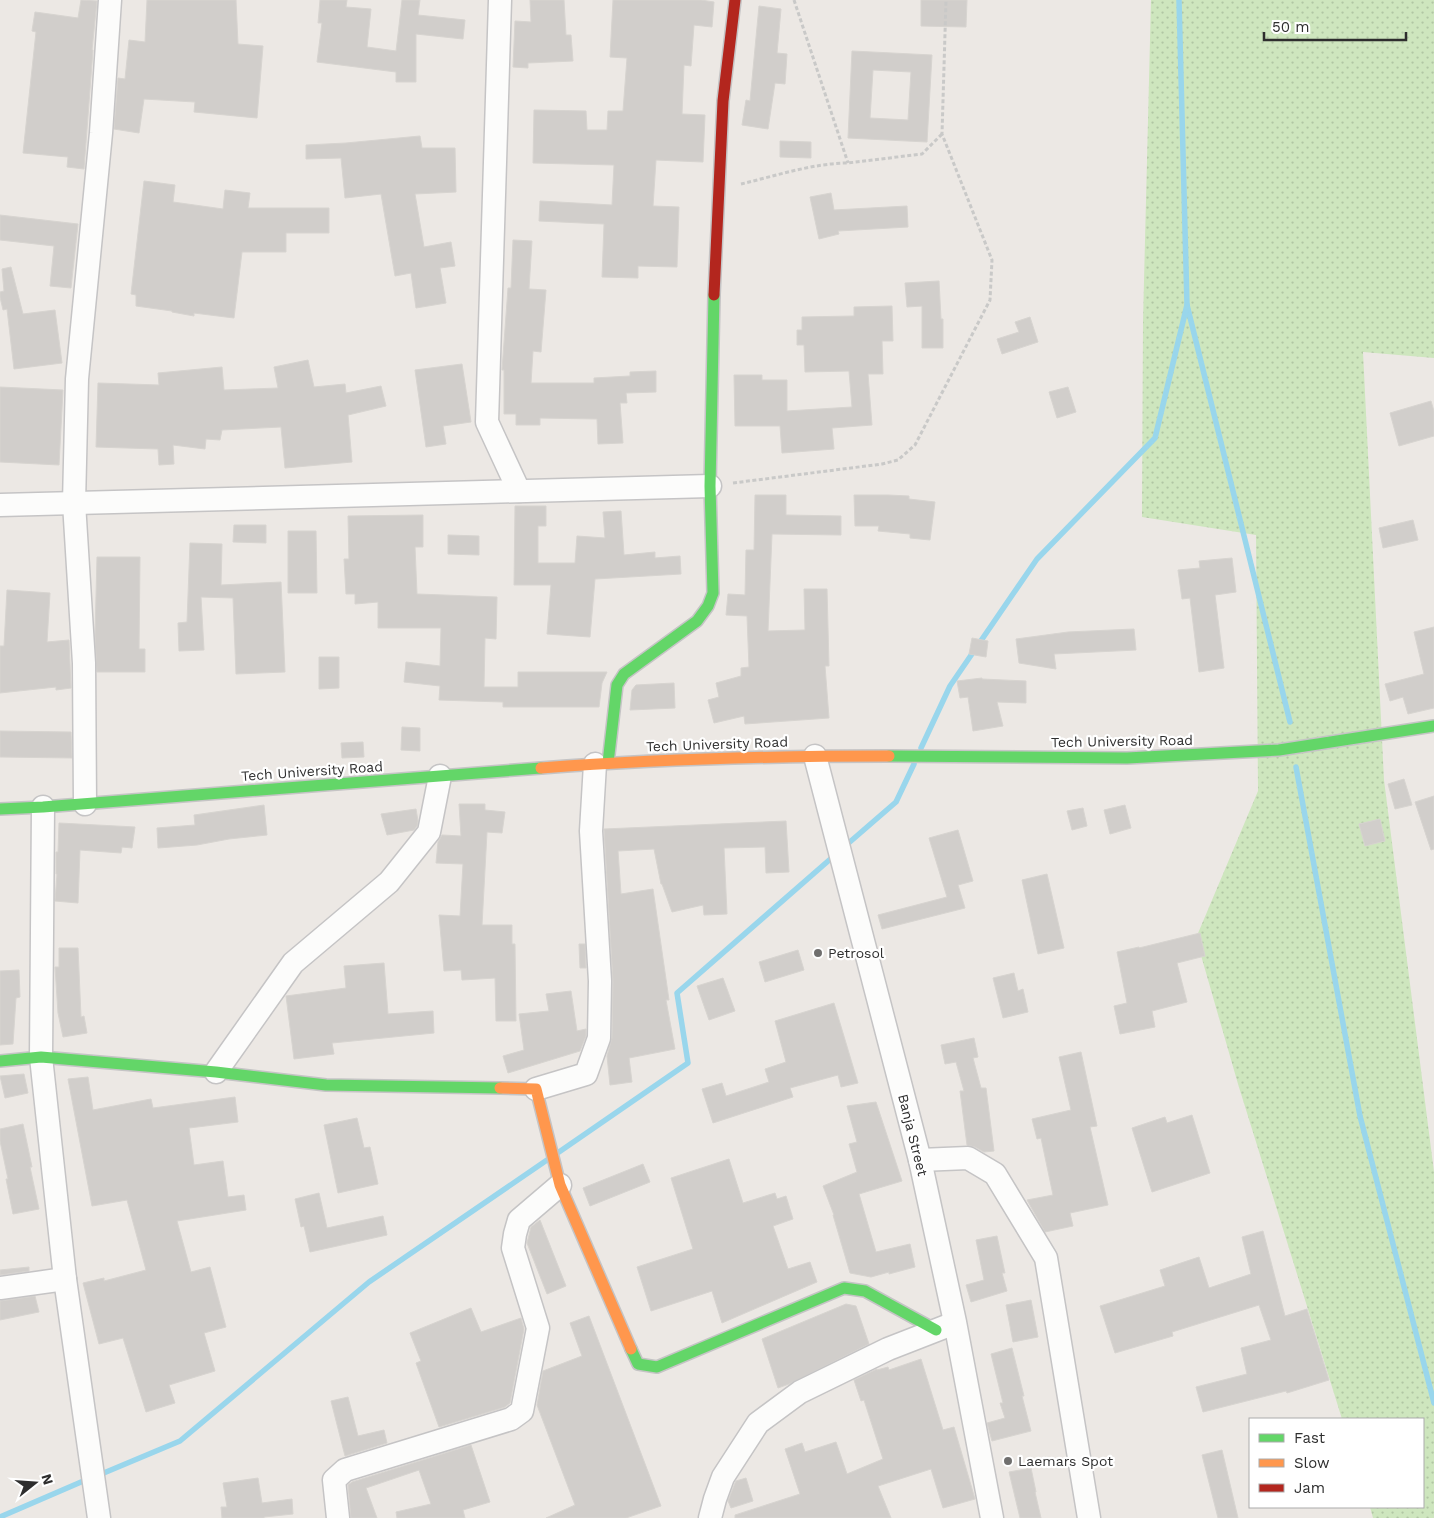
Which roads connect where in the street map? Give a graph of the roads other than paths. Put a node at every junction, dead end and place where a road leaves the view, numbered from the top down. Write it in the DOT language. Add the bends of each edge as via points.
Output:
graph roads {
  1 [pos="110,0"];
  2 [pos="500,0"];
  3 [pos="735,0"];
  4 [pos="710,486"];
  5 [pos="519,491"];
  6 [pos="74,503"];
  7 [pos="0,505"];
  8 [pos="1434,726"];
  9 [pos="815,756"];
  10 [pos="602,763"];
  11 [pos="440,776"];
  12 [pos="85,804"];
  13 [pos="43,808"];
  14 [pos="0,809"];
  15 [pos="41,1057"];
  16 [pos="0,1061"];
  17 [pos="216,1072"];
  18 [pos="536,1089"];
  19 [pos="920,1160"];
  20 [pos="560,1186"];
  21 [pos="65,1279"];
  22 [pos="0,1288"];
  23 [pos="946,1326"];
  24 [pos="99,1518"];
  25 [pos="338,1518"];
  26 [pos="710,1518"];
  27 [pos="992,1518"];
  28 [pos="1089,1518"];
  1 -- 6 [label="street" via="101,133 77,379"];
  2 -- 5 [label="street" via="487,422"];
  3 -- 4 [label="street" via="723,101"];
  4 -- 5 [label="street"];
  4 -- 10 [label="street" via="713,593 708,606 697,620 624,674 616,685"];
  5 -- 6 [label="street"];
  6 -- 7 [label="street"];
  6 -- 12 [label="street" via="84,664"];
  8 -- 9 [label="street, Tech University Road" via="1278,750 1127,758"];
  9 -- 10 [label="street, Tech University Road"];
  9 -- 19 [label="street, Banja Street"];
  10 -- 11 [label="street, Tech University Road"];
  10 -- 18 [label="street" via="591,831 600,981 599,1038 586,1074"];
  11 -- 12 [label="street, Tech University Road"];
  11 -- 17 [label="street" via="429,832 389,882 293,963"];
  12 -- 13 [label="street, Tech University Road"];
  13 -- 14 [label="street, Tech University Road"];
  13 -- 15 [label="street"];
  15 -- 16 [label="street"];
  15 -- 17 [label="street"];
  15 -- 21 [label="street"];
  17 -- 18 [label="street" via="326,1085"];
  18 -- 20 [label="street"];
  19 -- 23 [label="street, Banja Street"];
  19 -- 28 [label="street" via="968,1158 995,1174 1046,1258"];
  20 -- 23 [label="street" via="638,1364 657,1368 844,1288 865,1291"];
  20 -- 25 [label="street" via="519,1220 515,1234 513,1248 538,1328 522,1411 511,1419 345,1470 334,1480"];
  21 -- 22 [label="street"];
  21 -- 24 [label="street"];
  23 -- 26 [label="street" via="888,1349 800,1392 758,1423 723,1477"];
  23 -- 27 [label="street, Banja Street"];
}
